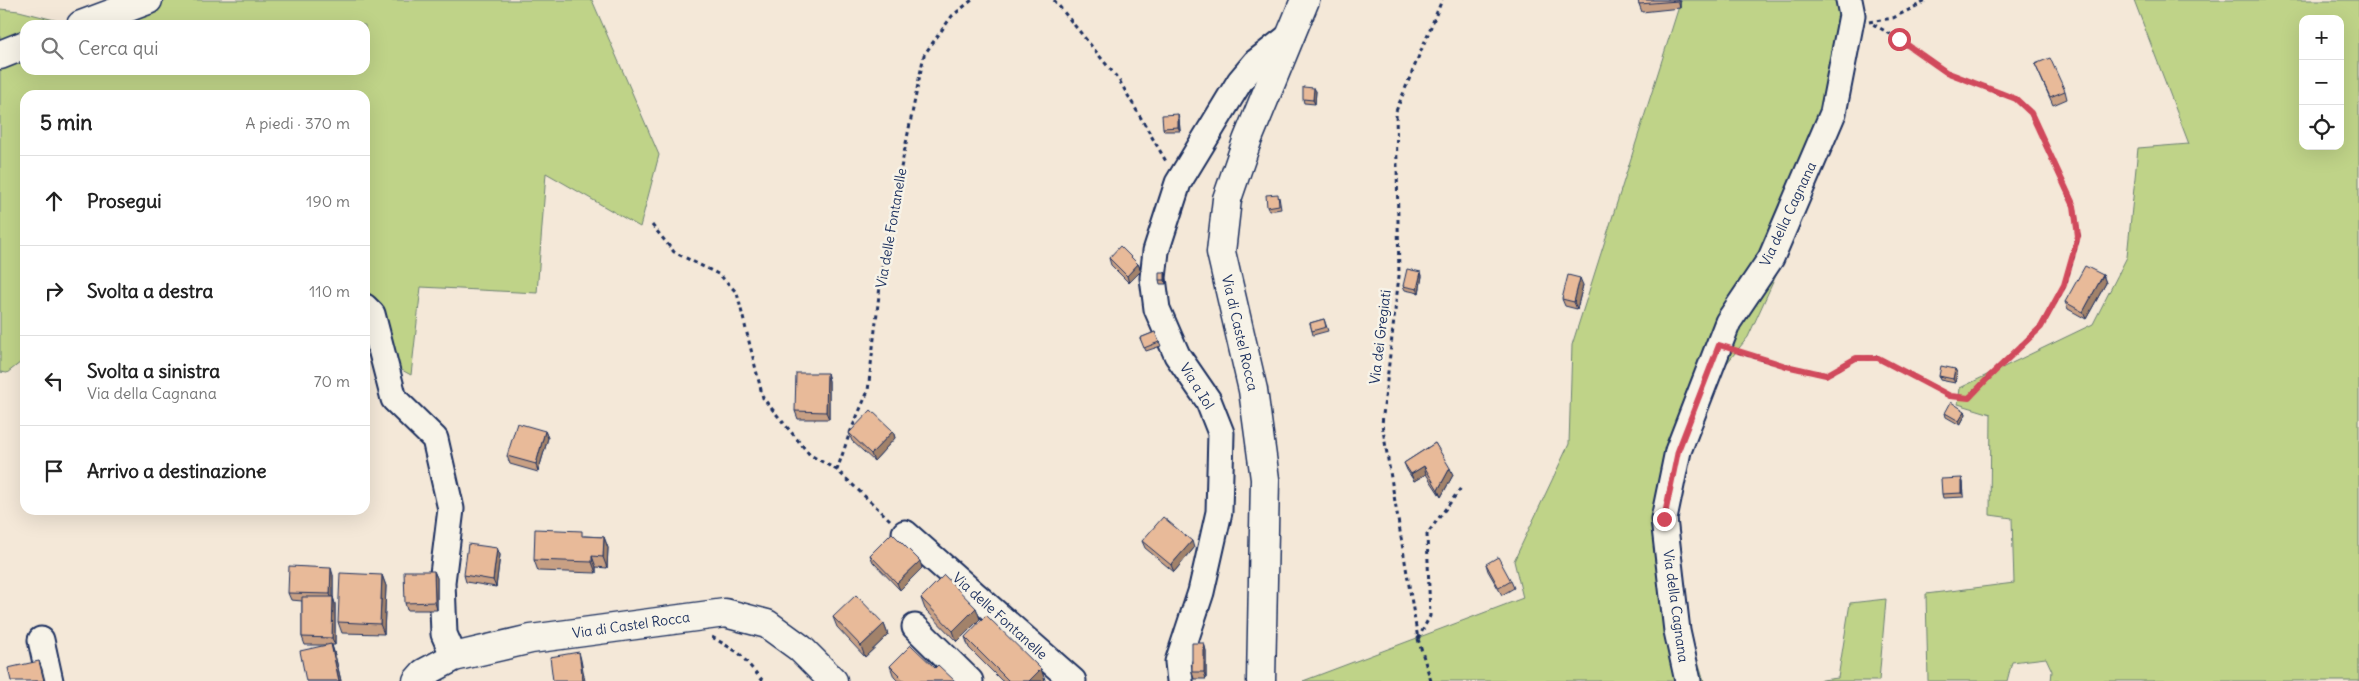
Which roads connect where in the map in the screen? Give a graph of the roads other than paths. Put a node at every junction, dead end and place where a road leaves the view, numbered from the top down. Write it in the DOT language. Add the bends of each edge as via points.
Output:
graph roads {
  1 [pos="148,0"];
  2 [pos="1305,0"];
  3 [pos="1857,12"];
  4 [pos="94,20"];
  5 [pos="1292,34"];
  6 [pos="20,48"];
  7 [pos="0,55"];
  8 [pos="370,312"];
  9 [pos="905,534"];
  10 [pos="915,627"];
  11 [pos="40,640"];
  12 [pos="454,657"];
  13 [pos="50,681"];
  14 [pos="416,681"];
  15 [pos="833,681"];
  16 [pos="970,681"];
  17 [pos="1073,681"];
  18 [pos="1180,681"];
  19 [pos="1261,681"];
  20 [pos="1688,681"];
  1 -- 4 [label="main road"];
  2 -- 5 [label="main road, Via di Castel Rocca"];
  3 -- 20 [label="street, Via della Cagnana" via="1833,113 1813,163 1771,258 1728,322 1678,451 1664,519 1677,631"];
  5 -- 18 [label="street, Via a Iol" via="1256,62 1240,81 1178,183 1156,250 1153,278 1157,309 1177,354 1208,400 1221,433 1219,512 1201,592 1178,662"];
  5 -- 19 [label="main road, Via di Castel Rocca" via="1247,141 1227,199 1221,252 1253,390 1265,479"];
  6 -- 7 [label="main road"];
  8 -- 12 [label="street" via="394,399 434,439 451,509 442,582 444,634"];
  9 -- 17 [label="street, Via delle Fontanelle"];
  10 -- 16 [label="street"];
  11 -- 13 [label="street"];
  12 -- 14 [label="main road, Via di Castel Rocca"];
  12 -- 15 [label="main road, Via di Castel Rocca" via="531,639 726,613 767,624 800,648"];
}
